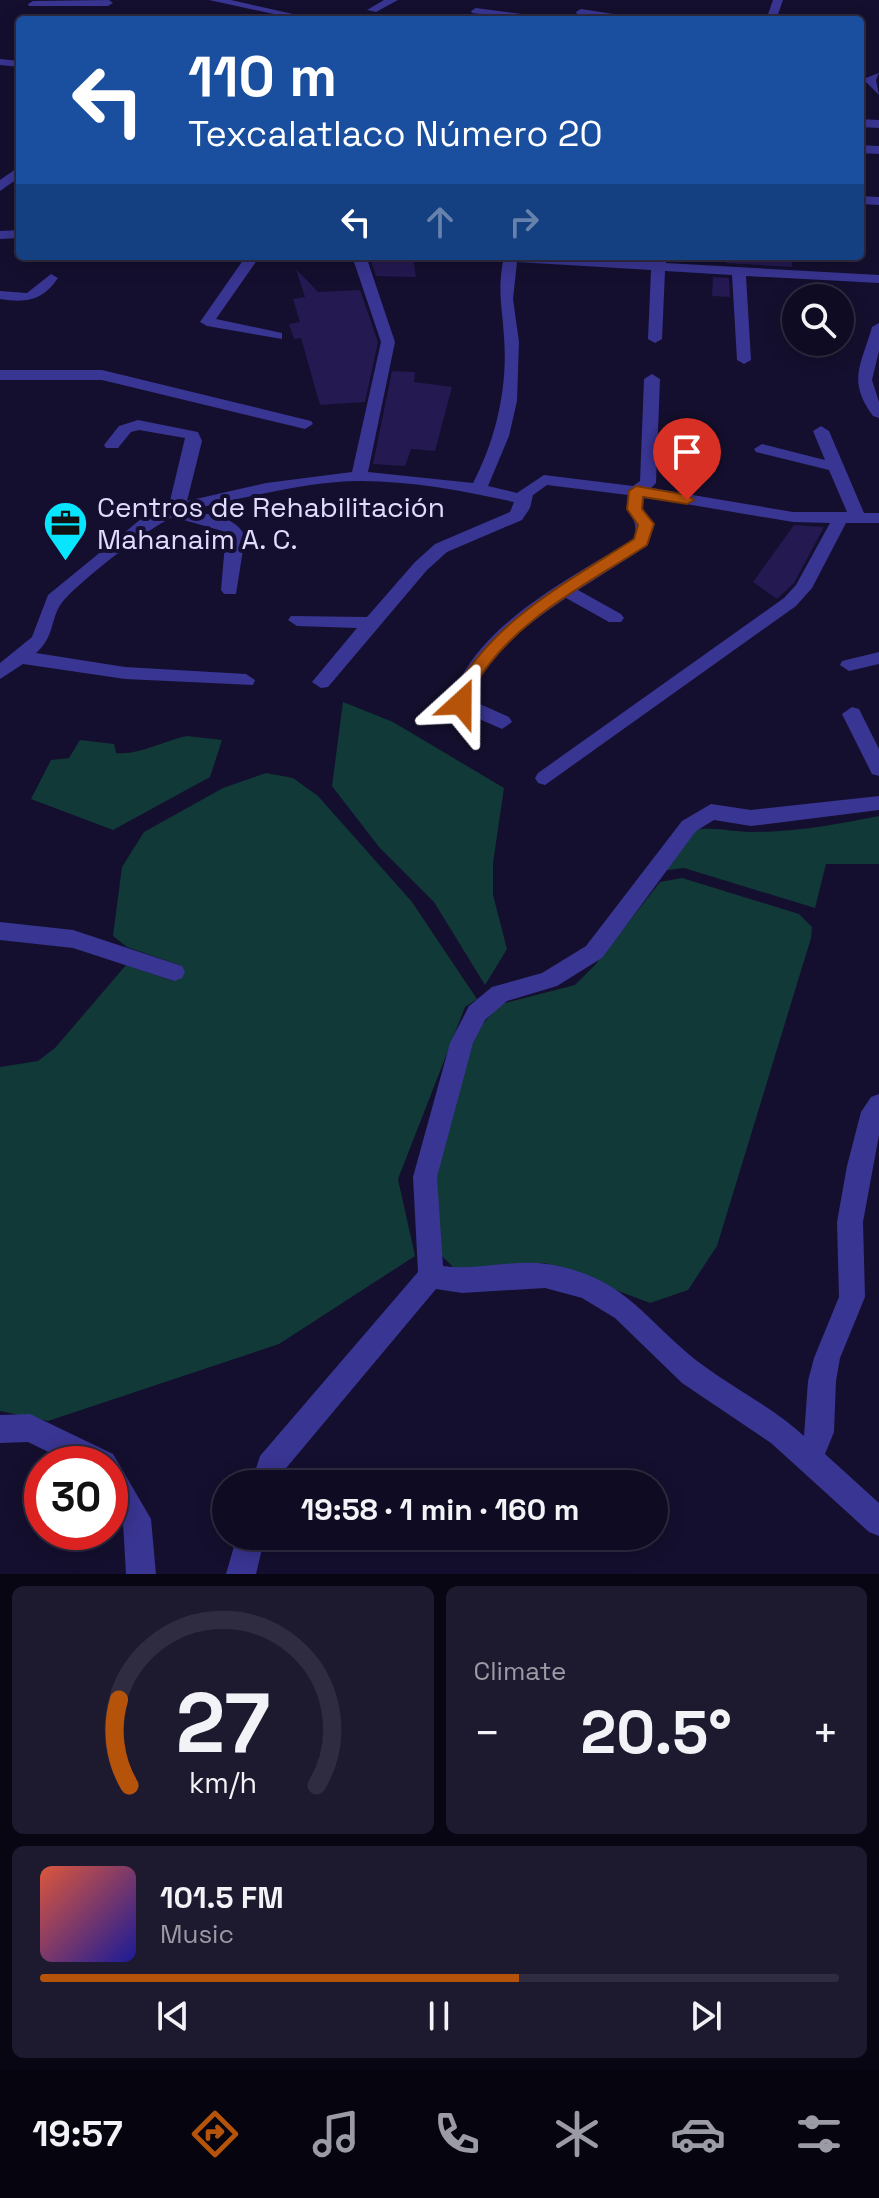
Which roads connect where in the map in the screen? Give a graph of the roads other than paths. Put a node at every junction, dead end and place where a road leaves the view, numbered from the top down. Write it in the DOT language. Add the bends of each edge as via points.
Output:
graph roads {
  1 [pos="214,0"];
  2 [pos="393,0"];
  3 [pos="484,0"];
  4 [pos="33,4"];
  5 [pos="107,6"];
  6 [pos="372,10"];
  7 [pos="476,11"];
  8 [pos="581,12"];
  9 [pos="297,16"];
  10 [pos="470,16"];
  11 [pos="514,16"];
  12 [pos="607,16"];
  13 [pos="16,174"];
  14 [pos="0,187"];
  15 [pos="250,260"];
  16 [pos="360,260"];
  17 [pos="511,260"];
  18 [pos="600,260"];
  19 [pos="659,262"];
  20 [pos="739,273"];
  21 [pos="51,278"];
  22 [pos="879,279"];
  23 [pos="0,295"];
  24 [pos="879,327"];
  25 [pos="277,336"];
  26 [pos="655,339"];
  27 [pos="744,360"];
  28 [pos="0,375"];
  29 [pos="652,379"];
  30 [pos="879,413"];
  31 [pos="305,424"];
  32 [pos="821,431"];
  33 [pos="112,445"];
  34 [pos="762,449"];
  35 [pos="835,467"];
  36 [pos="359,476"];
  37 [pos="478,490"];
  38 [pos="636,491"];
  39 [pos="522,499"];
  40 [pos="173,509"];
  41 [pos="848,518"];
  42 [pos="879,518"];
  43 [pos="230,590"];
  44 [pos="566,591"];
  45 [pos="615,618"];
  46 [pos="297,620"];
  47 [pos="372,623"];
  48 [pos="21,657"];
  49 [pos="879,658"];
  50 [pos="849,665"];
  51 [pos="0,673"];
  52 [pos="246,680"];
  53 [pos="321,682"];
  54 [pos="852,714"];
  55 [pos="502,722"];
  56 [pos="879,769"];
  57 [pos="545,778"];
  58 [pos="879,803"];
  59 [pos="0,931"];
  60 [pos="174,972"];
  61 [pos="879,1104"];
  62 [pos="431,1276"];
  63 [pos="0,1429"];
  64 [pos="66,1446"];
  65 [pos="809,1458"];
  66 [pos="269,1470"];
  67 [pos="128,1504"];
  68 [pos="879,1522"];
  69 [pos="247,1550"];
  70 [pos="141,1574"];
  71 [pos="241,1574"];
  1 -- 9 [label="street"];
  2 -- 6 [label="street"];
  3 -- 7 [label="street"];
  4 -- 5 [label="street"];
  7 -- 10 [label="street"];
  7 -- 11 [label="street"];
  8 -- 12 [label="street"];
  13 -- 14 [label="street"];
  15 -- 25 [label="street" via="207,322"];
  16 -- 36 [label="street" via="388,342"];
  17 -- 37 [label="street" via="508,405 497,457"];
  18 -- 19 [label="street"];
  19 -- 20 [label="street"];
  19 -- 26 [label="street"];
  20 -- 22 [label="street"];
  20 -- 27 [label="street"];
  21 -- 23 [label="street" via="40,294"];
  24 -- 30 [label="street" via="862,376"];
  28 -- 31 [label="street" via="102,375"];
  29 -- 38 [label="street" via="648,483"];
  32 -- 35 [label="street"];
  33 -- 40 [label="street" via="125,429 138,425 192,435"];
  34 -- 35 [label="street"];
  35 -- 41 [label="street"];
  36 -- 37 [label="street"];
  36 -- 40 [label="street" via="266,488"];
  37 -- 39 [label="street"];
  38 -- 39 [label="street" via="544,480"];
  38 -- 41 [label="street" via="793,517"];
  38 -- 44 [label="street" via="635,509 646,524 641,542"];
  39 -- 47 [label="street" via="516,516 441,548"];
  40 -- 43 [label="street" via="234,530"];
  40 -- 48 [label="street" via="147,523 54,599 40,640"];
  41 -- 42 [label="street"];
  41 -- 57 [label="street" via="790,602"];
  44 -- 45 [label="street"];
  44 -- 55 [label="street" via="498,641 461,696 461,703"];
  46 -- 47 [label="street"];
  47 -- 53 [label="street"];
  48 -- 51 [label="street"];
  48 -- 52 [label="street" via="125,673"];
  49 -- 50 [label="street"];
  54 -- 56 [label="street"];
  58 -- 62 [label="street" via="751,818 711,812 689,826 662,858 594,952 549,980 500,994 477,1013 462,1043 425,1177"];
  59 -- 60 [label="street" via="73,939"];
  61 -- 65 [label="street" via="859,1166 850,1222 852,1297 827,1358 820,1432"];
  62 -- 65 [label="street" via="462,1281 545,1276 588,1287 624,1309 692,1374"];
  62 -- 66 [label="street"];
  63 -- 64 [label="street" via="30,1428"];
  65 -- 68 [label="street"];
  67 -- 70 [label="street" via="137,1519"];
  69 -- 71 [label="street"];
}
